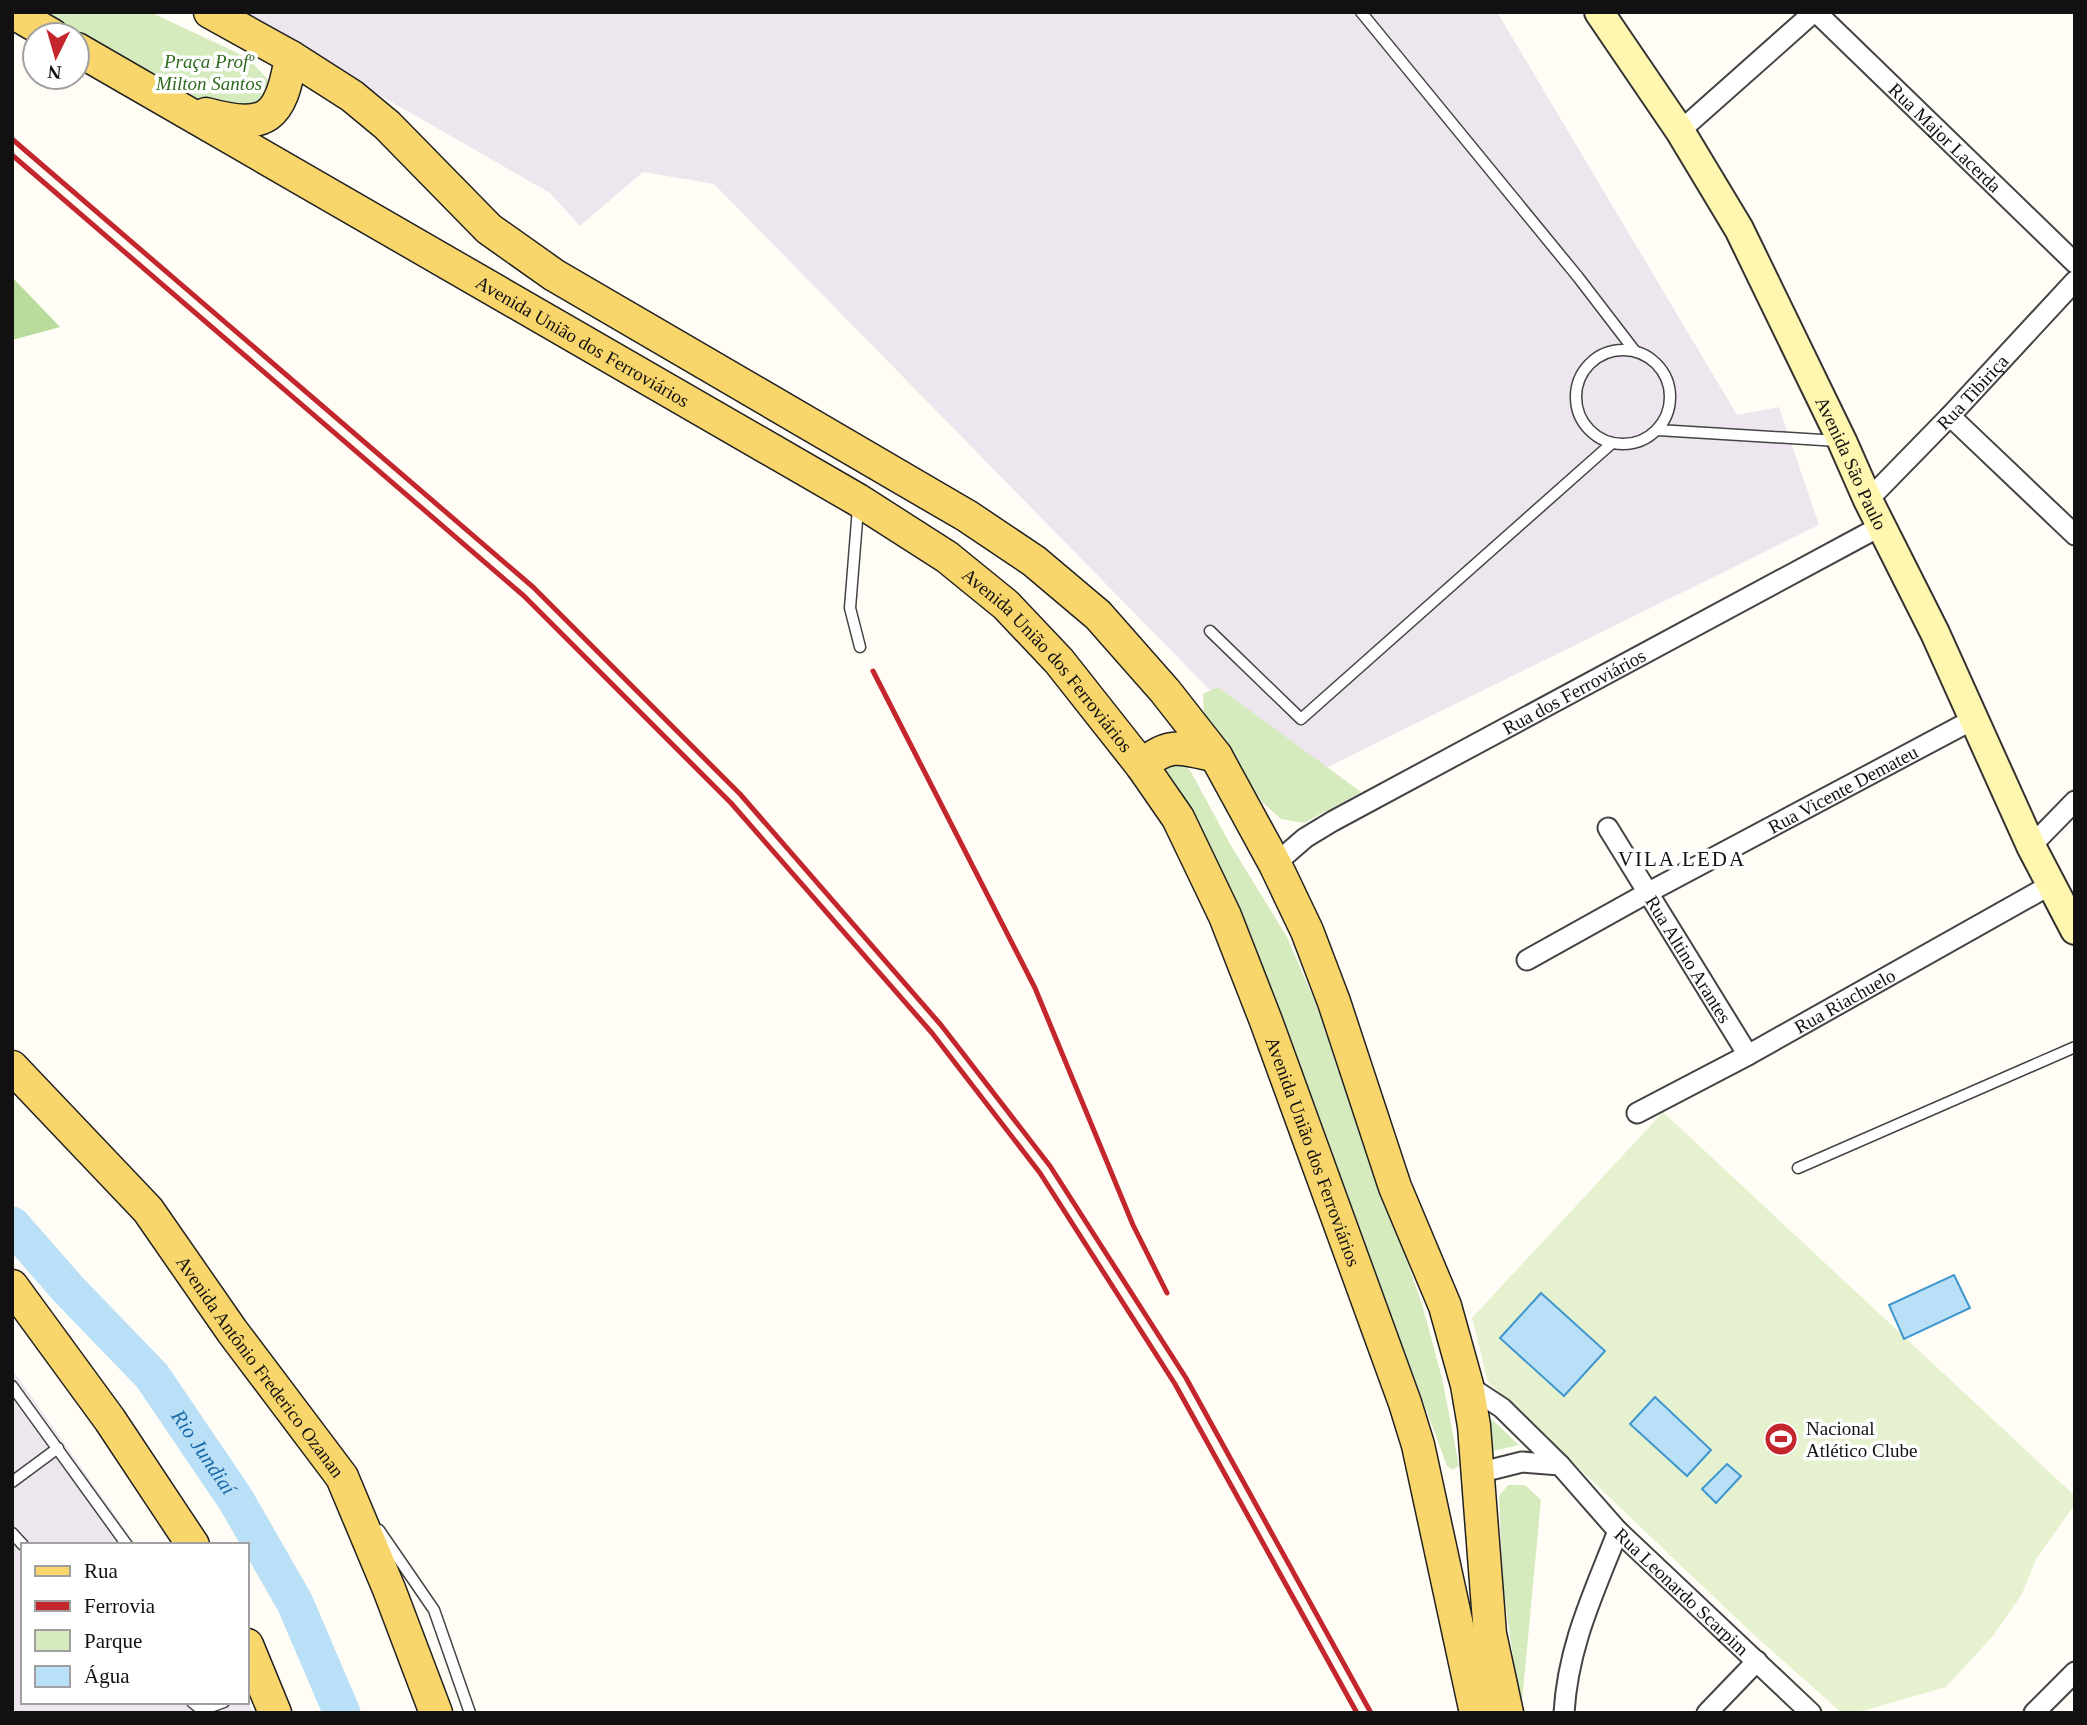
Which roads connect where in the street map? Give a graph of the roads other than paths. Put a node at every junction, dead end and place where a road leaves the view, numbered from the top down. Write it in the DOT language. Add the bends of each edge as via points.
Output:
graph roads {
  1 [pos="12,12"];
  2 [pos="210,12"];
  3 [pos="1361,12"];
  4 [pos="1815,12"];
  5 [pos="1606,15"];
  6 [pos="28,21"];
  7 [pos="91,57"];
  8 [pos="291,57"];
  9 [pos="177,106"];
  10 [pos="1680,131"];
  11 [pos="2075,263"];
  12 [pos="2075,281"];
  13 [pos="1634,350"];
  14 [pos="1950,416"];
  15 [pos="1658,430"];
  16 [pos="1842,441"];
  17 [pos="1611,444"];
  18 [pos="858,500"];
  19 [pos="1868,500"];
  20 [pos="1881,526"];
  21 [pos="2075,535"];
  22 [pos="1210,631"];
  23 [pos="860,647"];
  24 [pos="1974,719"];
  25 [pos="1216,756"];
  26 [pos="1142,766"];
  27 [pos="2075,801"];
  28 [pos="1608,828"];
  29 [pos="2031,846"];
  30 [pos="1275,864"];
  31 [pos="2052,884"];
  32 [pos="1649,892"];
  33 [pos="2075,930"];
  34 [pos="1527,960"];
  35 [pos="1346,1041"];
  36 [pos="2075,1047"];
  37 [pos="1748,1055"];
  38 [pos="1369,1063"];
  39 [pos="12,1067"];
  40 [pos="1637,1113"];
  41 [pos="1798,1168"];
  42 [pos="12,1286"];
  43 [pos="12,1385"];
  44 [pos="1467,1385"];
  45 [pos="1418,1445"];
  46 [pos="58,1448"];
  47 [pos="1560,1465"];
  48 [pos="1478,1473"];
  49 [pos="342,1477"];
  50 [pos="12,1482"];
  51 [pos="1618,1531"];
  52 [pos="126,1543"];
  53 [pos="192,1543"];
  54 [pos="248,1647"];
  55 [pos="1757,1661"];
  56 [pos="2075,1672"];
  57 [pos="194,1704"];
  58 [pos="218,1704"];
  59 [pos="275,1713"];
  60 [pos="436,1713"];
  61 [pos="470,1713"];
  62 [pos="1476,1713"];
  63 [pos="1507,1713"];
  64 [pos="1564,1713"];
  65 [pos="1707,1713"];
  66 [pos="1811,1713"];
  67 [pos="2034,1713"];
  1 -- 6 [label="main road"];
  2 -- 8 [label="main road"];
  3 -- 13 [label="lane"];
  4 -- 10 [label="street"];
  4 -- 11 [label="street, Rua Major Lacerda"];
  5 -- 10 [label="main road, Avenida São Paulo"];
  7 -- 9 [label="main road, Avenida União dos Ferroviários"];
  8 -- 9 [label="main road" via="281,100 271,114 253,122"];
  8 -- 25 [label="main road" via="387,125 489,229 554,275 967,516 1034,561 1098,615"];
  9 -- 18 [label="main road, Avenida União dos Ferroviários"];
  10 -- 16 [label="main road, Avenida São Paulo" via="1739,229"];
  12 -- 14 [label="street, Rua Tibiriça"];
  13 -- 15 [label="lane" via="1657,362 1670,383 1670,408"];
  13 -- 17 [label="lane" via="1609,350 1588,363 1576,385 1576,410 1589,432"];
  14 -- 19 [label="street, Rua Tibiriça"];
  14 -- 21 [label="street"];
  15 -- 16 [label="lane"];
  15 -- 17 [label="lane" via="1636,443"];
  16 -- 19 [label="main road, Avenida São Paulo"];
  17 -- 22 [label="lane" via="1301,719"];
  18 -- 23 [label="lane" via="850,608"];
  18 -- 26 [label="main road, Avenida União dos Ferroviários" via="947,557 1006,605 1059,662"];
  19 -- 20 [label="main road, Avenida São Paulo"];
  20 -- 24 [label="main road, Avenida São Paulo"];
  20 -- 30 [label="street, Rua dos Ferroviários" via="1333,821"];
  24 -- 29 [label="main road, Avenida São Paulo"];
  24 -- 32 [label="street, Rua Vicente Demateu"];
  25 -- 26 [label="main road" via="1175,747 1162,750"];
  25 -- 30 [label="main road"];
  26 -- 45 [label="main road, Avenida União dos Ferroviários" via="1178,818 1225,916"];
  27 -- 29 [label="street"];
  28 -- 32 [label="street, Rua Altino Arantes"];
  29 -- 31 [label="main road, Avenida São Paulo"];
  30 -- 35 [label="main road" via="1307,931"];
  31 -- 33 [label="main road, Avenida São Paulo"];
  31 -- 37 [label="street, Rua Riachuelo"];
  32 -- 34 [label="street, Rua Vicente Demateu"];
  32 -- 37 [label="street, Rua Altino Arantes"];
  35 -- 38 [label="lane"];
  35 -- 44 [label="main road" via="1445,1306"];
  36 -- 41 [label="lane"];
  37 -- 40 [label="street, Rua Riachuelo"];
  39 -- 49 [label="main road, Avenida Antônio Frederico Ozanan" via="148,1210"];
  42 -- 53 [label="main road" via="110,1420"];
  43 -- 46 [label="lane"];
  44 -- 47 [label="street, Rua Leonardo Scarpim" via="1502,1408"];
  44 -- 48 [label="main road"];
  45 -- 48 [label="main road" via="1440,1482 1458,1484"];
  45 -- 62 [label="main road, Avenida União dos Ferroviários"];
  46 -- 50 [label="lane"];
  46 -- 52 [label="lane"];
  47 -- 48 [label="street" via="1522,1462"];
  47 -- 51 [label="street, Rua Leonardo Scarpim"];
  48 -- 63 [label="main road" via="1490,1634"];
  49 -- 60 [label="main road, Avenida Antônio Frederico Ozanan"];
  49 -- 61 [label="lane" via="434,1610"];
  51 -- 55 [label="street, Rua Leonardo Scarpim"];
  51 -- 64 [label="street" via="1576,1636 1567,1671"];
  54 -- 59 [label="main road"];
  55 -- 65 [label="street"];
  55 -- 66 [label="street, Rua Leonardo Scarpim"];
  56 -- 67 [label="street"];
  57 -- 58 [label="lane" via="202,1710"];
}
